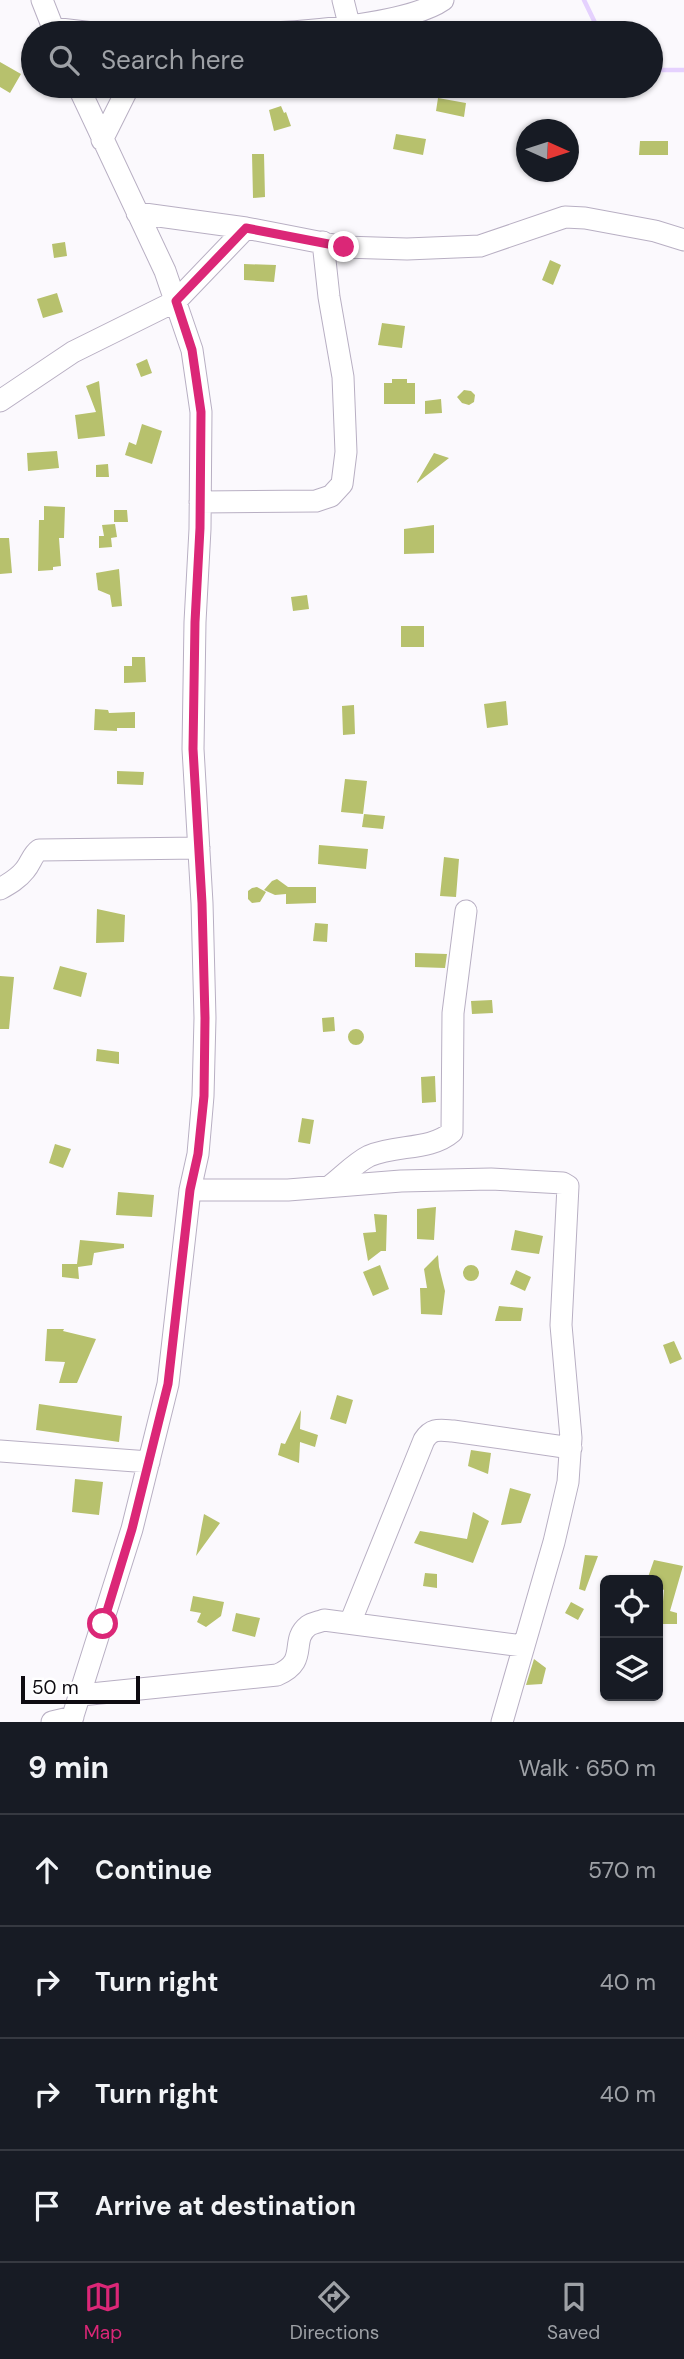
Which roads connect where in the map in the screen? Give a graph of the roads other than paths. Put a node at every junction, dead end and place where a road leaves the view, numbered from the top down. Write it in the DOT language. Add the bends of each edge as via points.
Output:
graph roads {
  1 [pos="42,0"];
  2 [pos="342,0"];
  3 [pos="443,0"];
  4 [pos="50,21"];
  5 [pos="348,21"];
  6 [pos="369,21"];
  7 [pos="84,98"];
  8 [pos="123,98"];
  9 [pos="103,140"];
  10 [pos="137,213"];
  11 [pos="246,228"];
  12 [pos="684,240"];
  13 [pos="323,243"];
  14 [pos="176,301"];
  15 [pos="0,401"];
  16 [pos="200,502"];
  17 [pos="199,848"];
  18 [pos="0,889"];
  19 [pos="466,911"];
  20 [pos="330,1186"];
  21 [pos="190,1190"];
  22 [pos="571,1448"];
  23 [pos="0,1451"];
  24 [pos="149,1462"];
  25 [pos="350,1623"];
  26 [pos="523,1646"];
  27 [pos="81,1695"];
  28 [pos="65,1720"];
  29 [pos="502,1722"];
  1 -- 4 [label="street"];
  2 -- 5 [label="street"];
  3 -- 6 [label="street" via="410,15"];
  7 -- 9 [label="street"];
  8 -- 9 [label="street"];
  9 -- 10 [label="street"];
  10 -- 11 [label="street"];
  10 -- 14 [label="street"];
  11 -- 13 [label="street"];
  11 -- 14 [label="street"];
  12 -- 13 [label="street" via="565,217 480,246 407,249"];
  13 -- 16 [label="street" via="343,377 346,452 342,484 331,496 316,501"];
  14 -- 15 [label="street" via="73,352"];
  14 -- 16 [label="street" via="192,350 201,412"];
  16 -- 17 [label="street" via="193,749"];
  17 -- 18 [label="street" via="39,850 27,869"];
  17 -- 21 [label="street" via="204,1096"];
  19 -- 20 [label="street" via="453,1013 452,1132 443,1140 368,1157"];
  20 -- 21 [label="street"];
  20 -- 22 [label="street" via="491,1179 568,1186 561,1325"];
  21 -- 24 [label="street" via="168,1384"];
  22 -- 25 [label="street" via="453,1431 430,1432"];
  22 -- 26 [label="street" via="554,1542"];
  23 -- 24 [label="street"];
  24 -- 27 [label="street"];
  25 -- 26 [label="street"];
  25 -- 27 [label="street" via="324,1620 309,1625 301,1634 291,1669 277,1675"];
  26 -- 29 [label="street"];
  27 -- 28 [label="street"];
}
